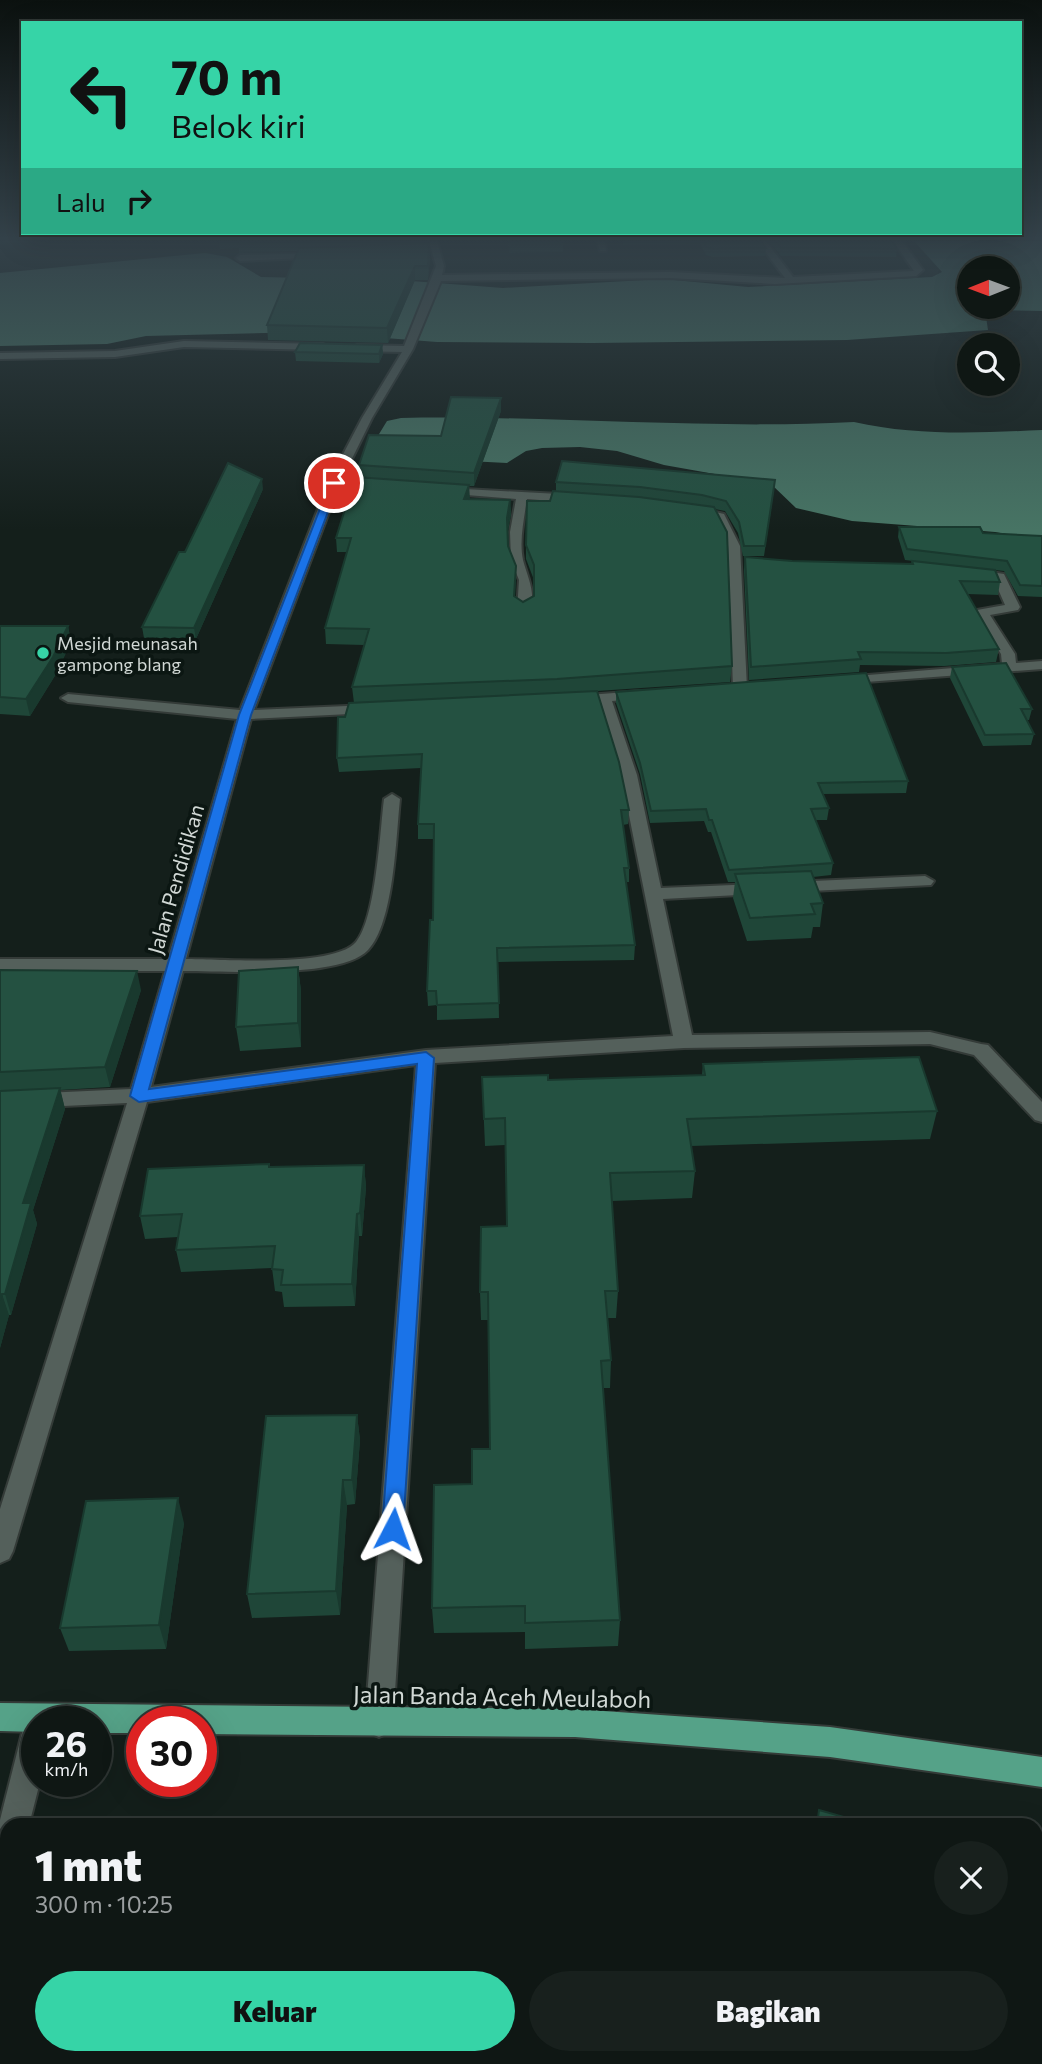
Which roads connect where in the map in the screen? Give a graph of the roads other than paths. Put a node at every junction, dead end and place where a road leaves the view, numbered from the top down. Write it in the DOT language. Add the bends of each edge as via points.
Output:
graph roads {
  1 [pos="413,337"];
  2 [pos="409,346"];
  3 [pos="329,347"];
  4 [pos="342,348"];
  5 [pos="0,356"];
  6 [pos="428,490"];
  7 [pos="522,497"];
  8 [pos="589,500"];
  9 [pos="676,509"];
  10 [pos="953,570"];
  11 [pos="524,611"];
  12 [pos="1042,665"];
  13 [pos="1010,668"];
  14 [pos="834,681"];
  15 [pos="740,688"];
  16 [pos="658,694"];
  17 [pos="68,698"];
  18 [pos="604,698"];
  19 [pos="557,701"];
  20 [pos="381,709"];
  21 [pos="245,715"];
  22 [pos="392,799"];
  23 [pos="925,881"];
  24 [pos="653,894"];
  25 [pos="0,965"];
  26 [pos="174,966"];
  27 [pos="684,1042"];
  28 [pos="426,1058"];
  29 [pos="139,1096"];
  30 [pos="0,1102"];
  31 [pos="1042,1115"];
  32 [pos="0,1551"];
  33 [pos="0,1717"];
  34 [pos="21,1721"];
  35 [pos="379,1723"];
  36 [pos="112,1724"];
  37 [pos="1042,1772"];
  38 [pos="21,1794"];
  39 [pos="15,1818"];
  1 -- 2 [label="street, Jalan Pendidikan"];
  2 -- 4 [label="street"];
  2 -- 21 [label="street, Jalan Pendidikan" via="368,418"];
  3 -- 5 [label="street" via="184,344 115,354"];
  6 -- 7 [label="street"];
  7 -- 8 [label="street"];
  7 -- 11 [label="street" via="516,532 517,560 525,580"];
  9 -- 15 [label="street" via="720,517 730,534 740,563"];
  10 -- 13 [label="street" via="999,577 1013,607 982,613 1008,654"];
  12 -- 13 [label="street"];
  13 -- 14 [label="street"];
  16 -- 18 [label="street"];
  17 -- 21 [label="street"];
  18 -- 19 [label="street"];
  18 -- 24 [label="street" via="629,775"];
  20 -- 21 [label="street"];
  21 -- 26 [label="street, Jalan Pendidikan"];
  22 -- 26 [label="street" via="378,904 362,947 334,960 301,965"];
  23 -- 24 [label="street"];
  24 -- 27 [label="street"];
  25 -- 26 [label="street"];
  26 -- 29 [label="street, Jalan Pendidikan"];
  27 -- 28 [label="street"];
  27 -- 31 [label="street" via="930,1038 981,1050"];
  28 -- 29 [label="street"];
  28 -- 35 [label="street"];
  29 -- 30 [label="street"];
  29 -- 32 [label="street, Jalan Pendidikan"];
  33 -- 34 [label="highway, Jalan Banda Aceh Meulaboh"];
  35 -- 36 [label="highway, Jalan Banda Aceh Meulaboh"];
  35 -- 37 [label="highway, Jalan Banda Aceh Meulaboh" via="575,1723 830,1742"];
  38 -- 39 [label="street"];
}
